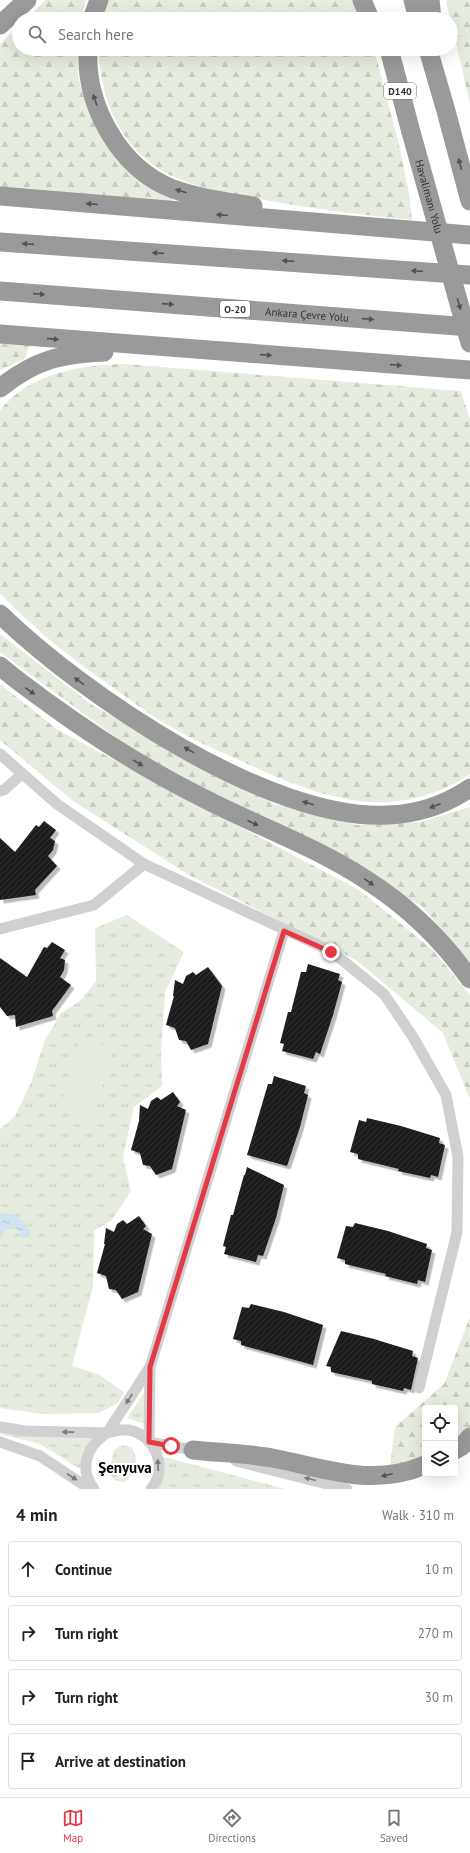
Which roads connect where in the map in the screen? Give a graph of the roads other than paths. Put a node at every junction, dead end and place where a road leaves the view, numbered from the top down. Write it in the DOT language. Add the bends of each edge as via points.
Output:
graph roads {
  1 [pos="27,0"];
  2 [pos="99,0"];
  3 [pos="362,0"];
  4 [pos="376,0"];
  5 [pos="413,0"];
  6 [pos="430,0"];
  7 [pos="14,12"];
  8 [pos="95,12"];
  9 [pos="367,12"];
  10 [pos="379,12"];
  11 [pos="416,12"];
  12 [pos="431,12"];
  13 [pos="12,14"];
  14 [pos="0,25"];
  15 [pos="88,56"];
  16 [pos="385,56"];
  17 [pos="391,56"];
  18 [pos="430,56"];
  19 [pos="437,56"];
  20 [pos="401,97"];
  21 [pos="445,107"];
  22 [pos="0,196"];
  23 [pos="470,201"];
  24 [pos="413,230"];
  25 [pos="470,235"];
  26 [pos="0,242"];
  27 [pos="470,275"];
  28 [pos="0,291"];
  29 [pos="470,327"];
  30 [pos="0,334"];
  31 [pos="470,343"];
  32 [pos="244,353"];
  33 [pos="470,371"];
  34 [pos="0,388"];
  35 [pos="0,614"];
  36 [pos="0,666"];
  37 [pos="0,754"];
  38 [pos="22,774"];
  39 [pos="470,788"];
  40 [pos="0,791"];
  41 [pos="144,864"];
  42 [pos="0,929"];
  43 [pos="284,931"];
  44 [pos="470,979"];
  45 [pos="150,1367"];
  46 [pos="419,1388"];
  47 [pos="0,1427"];
  48 [pos="107,1433"];
  49 [pos="470,1437"];
  50 [pos="0,1442"];
  51 [pos="149,1442"];
  52 [pos="458,1448"];
  53 [pos="193,1450"];
  54 [pos="422,1466"];
  55 [pos="90,1489"];
  56 [pos="94,1489"];
  57 [pos="151,1489"];
  58 [pos="347,1489"];
  1 -- 7 [label="highway"];
  2 -- 8 [label="highway"];
  3 -- 9 [label="highway"];
  4 -- 10 [label="highway"];
  5 -- 11 [label="highway"];
  6 -- 12 [label="highway"];
  13 -- 14 [label="highway"];
  24 -- 15 [label="highway, one-way" via="219,201 172,188 155,180 124,151 103,121 90,83"];
  16 -- 20 [label="highway"];
  17 -- 20 [label="highway, Havalimanı Yolu / D140"];
  18 -- 21 [label="highway"];
  19 -- 21 [label="highway"];
  20 -- 31 [label="highway, Havalimanı Yolu / D140, one-way, bridge"];
  23 -- 21 [label="highway, one-way"];
  24 -- 22 [label="highway, one-way"];
  24 -- 25 [label="highway"];
  27 -- 26 [label="highway, one-way"];
  28 -- 29 [label="highway, Ankara Çevre Yolu / O-20, one-way"];
  30 -- 32 [label="highway, one-way"];
  32 -- 33 [label="highway, one-way"];
  32 -- 34 [label="highway" via="141,352 63,356 26,369"];
  39 -- 35 [label="highway, one-way" via="448,801 420,812 387,815 327,808 274,792 210,762 124,712 46,657"];
  36 -- 44 [label="highway, one-way" via="84,729 157,774 368,881 418,920"];
  37 -- 38 [label="street"];
  38 -- 40 [label="street"];
  38 -- 41 [label="street" via="57,804"];
  41 -- 42 [label="street" via="94,905"];
  41 -- 43 [label="street"];
  43 -- 45 [label="street"];
  43 -- 46 [label="street" via="331,952 384,994 413,1036 446,1095 458,1157 457,1232"];
  45 -- 48 [label="street, one-way"];
  45 -- 51 [label="street"];
  48 -- 47 [label="street, one-way" via="24,1431"];
  48 -- 51 [label="street" via="130,1430"];
  48 -- 56 [label="street" via="97,1440 86,1460 86,1472"];
  49 -- 52 [label="highway"];
  50 -- 55 [label="street, one-way" via="40,1456"];
  51 -- 53 [label="street"];
  57 -- 51 [label="street, one-way" via="158,1476 159,1464 156,1452"];
  54 -- 53 [label="highway, one-way" via="380,1476 354,1475 271,1458"];
  58 -- 53 [label="street, one-way"];
}
